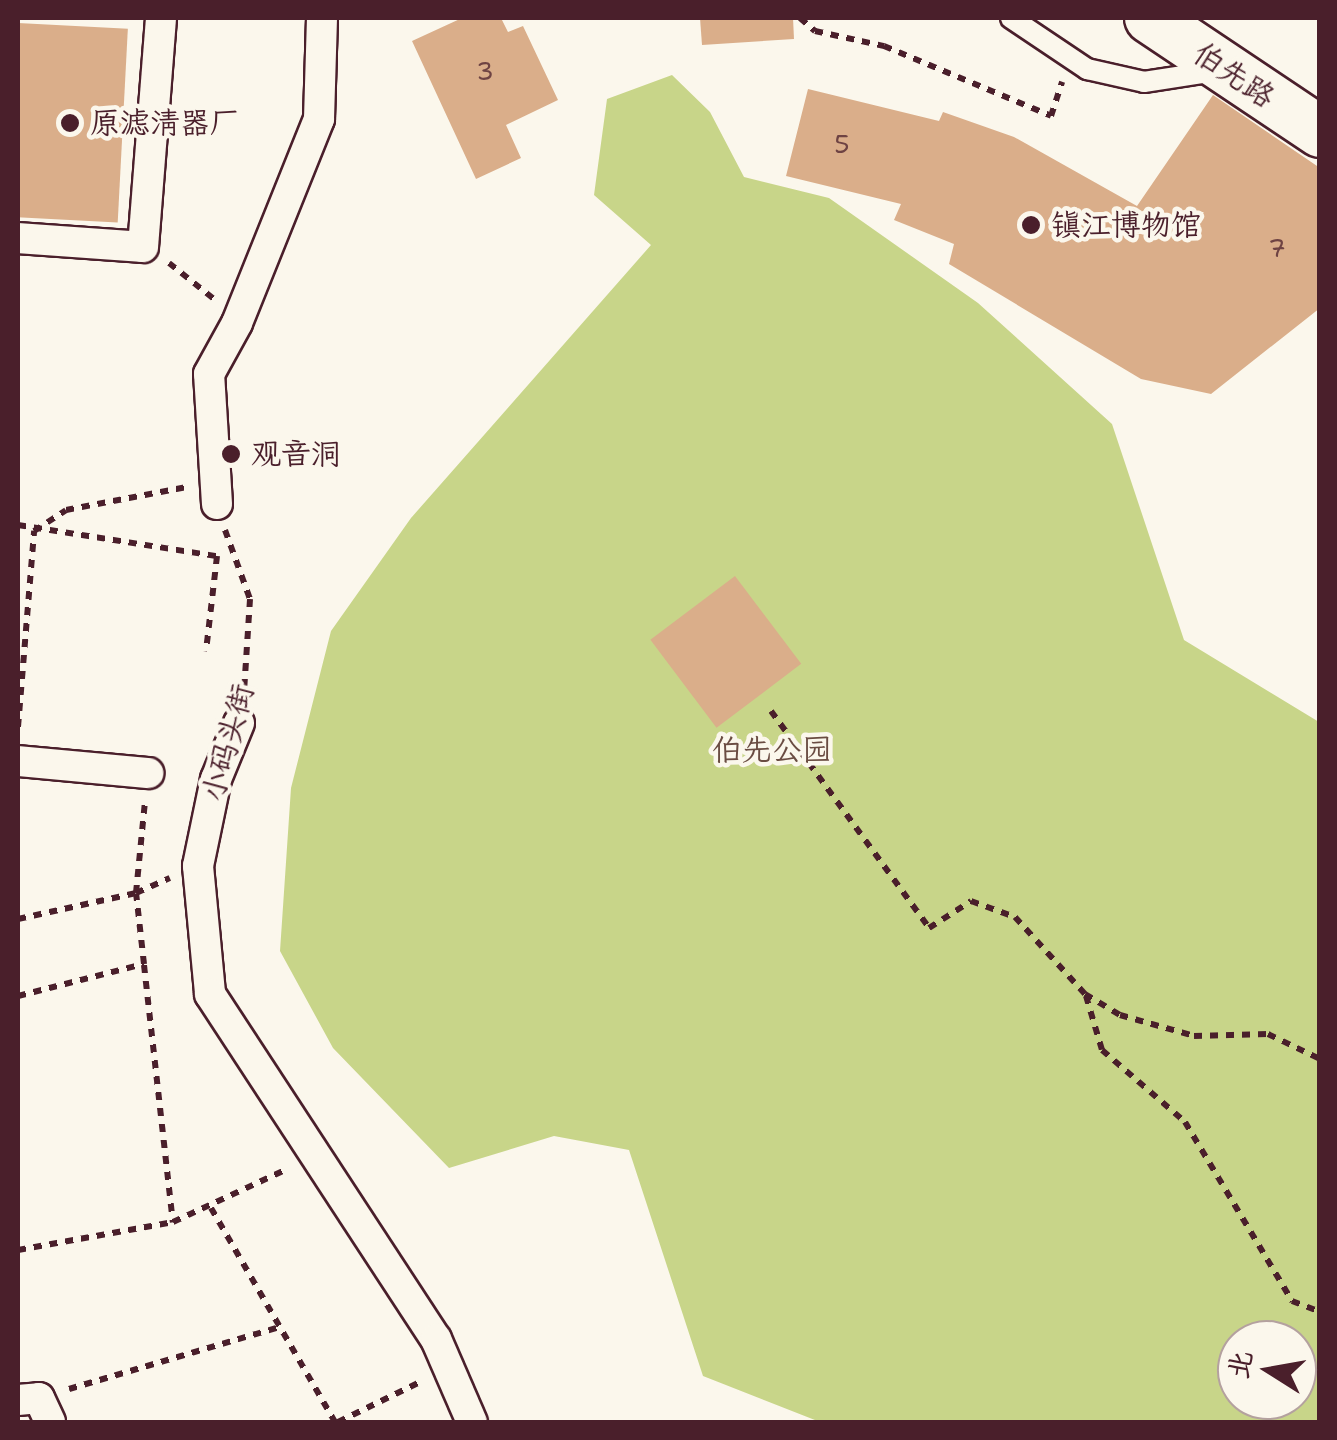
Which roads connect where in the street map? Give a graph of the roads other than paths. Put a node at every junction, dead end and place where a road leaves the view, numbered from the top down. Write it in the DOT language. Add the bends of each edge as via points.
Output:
graph roads {
  1 [pos="161,18"];
  2 [pos="322,18"];
  3 [pos="1010,18"];
  4 [pos="1161,21"];
  5 [pos="1223,70"];
  6 [pos="1320,132"];
  7 [pos="18,238"];
  8 [pos="217,489"];
  9 [pos="239,723"];
  10 [pos="18,761"];
  11 [pos="148,773"];
  12 [pos="472,1422"];
  1 -- 7 [label="street" via="143,246"];
  2 -- 8 [label="street" via="318,120 237,322 209,374"];
  3 -- 5 [label="lane" via="1087,68 1144,82"];
  4 -- 5 [label="street, 伯先路"];
  5 -- 6 [label="street, 伯先路"];
  9 -- 12 [label="street, 小码头街" via="216,780 198,866 210,994 351,1208 448,1368"];
  10 -- 11 [label="street"];
}
